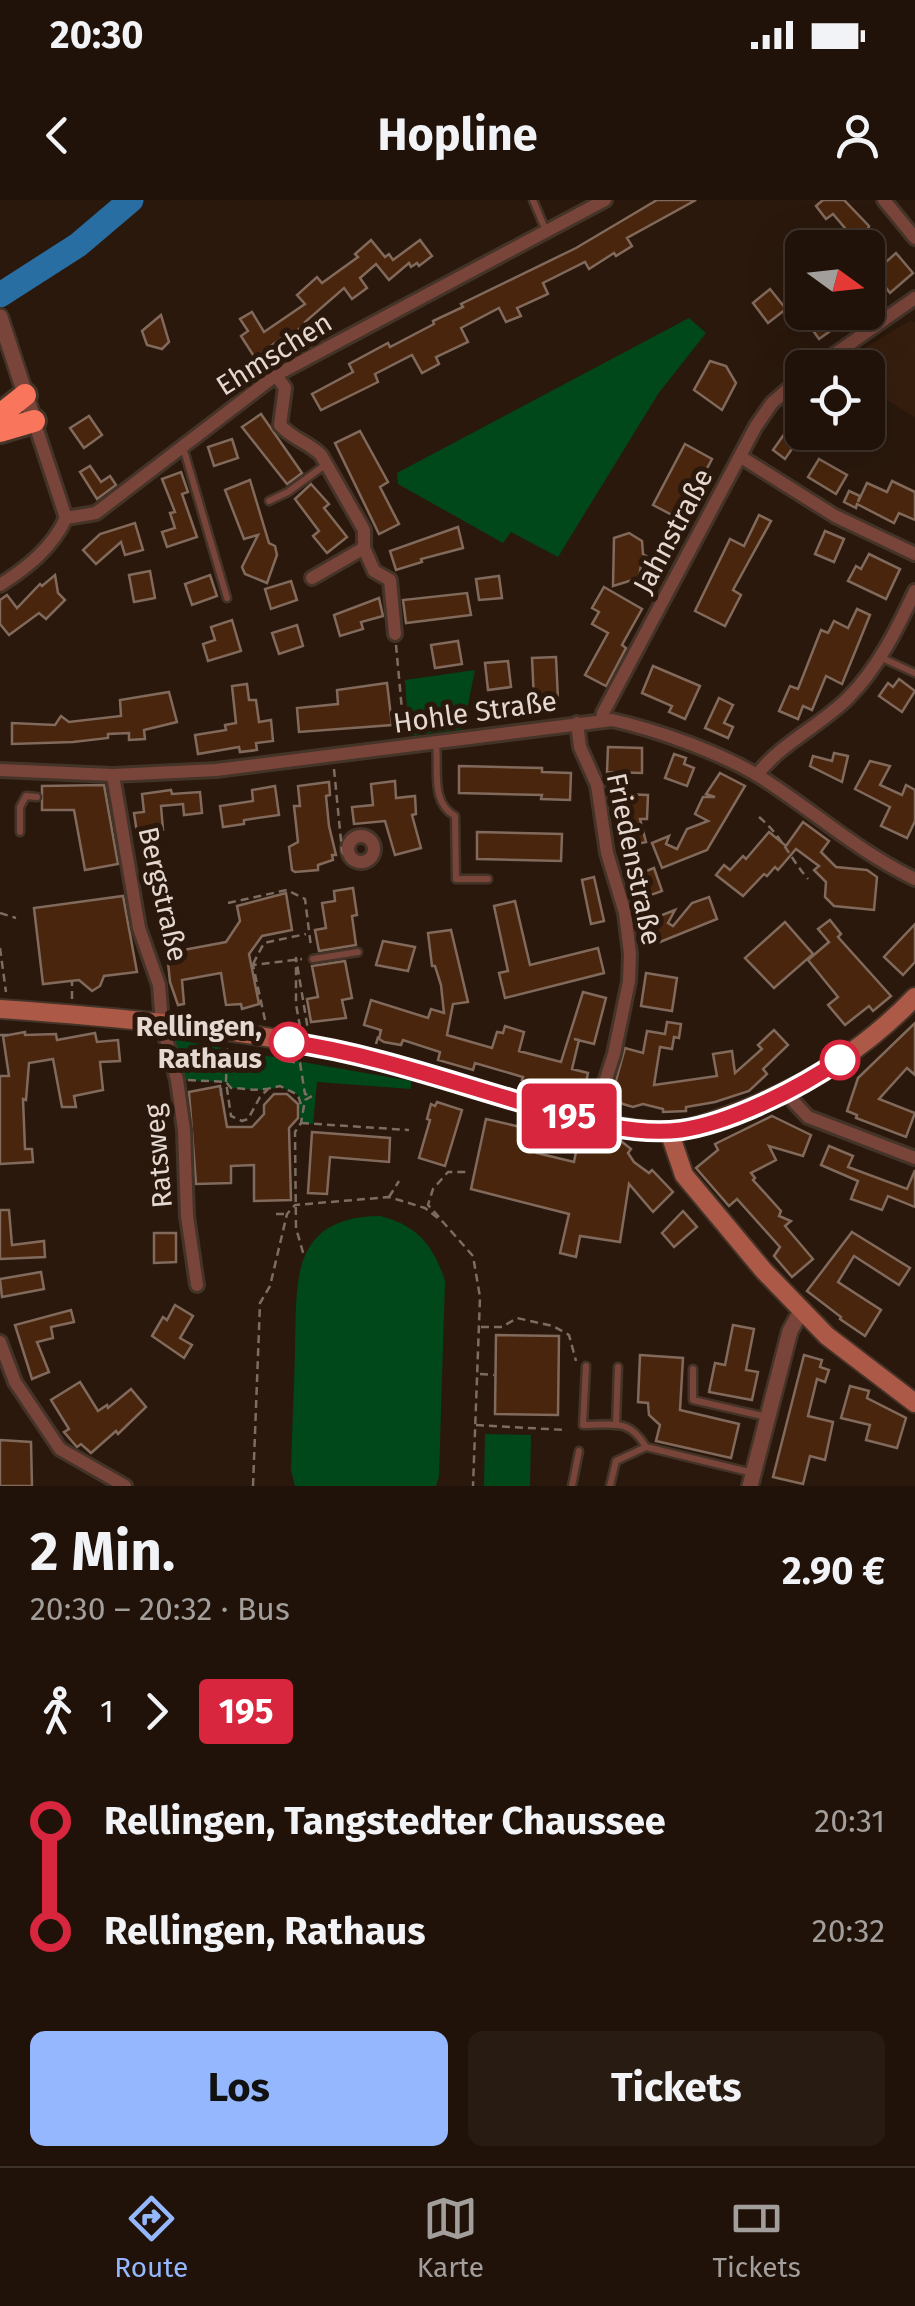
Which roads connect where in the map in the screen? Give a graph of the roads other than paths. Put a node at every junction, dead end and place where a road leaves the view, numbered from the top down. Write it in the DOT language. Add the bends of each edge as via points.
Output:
graph roads {
  1 [pos="533,200"];
  2 [pos="605,200"];
  3 [pos="884,200"];
  4 [pos="547,232"];
  5 [pos="915,238"];
  6 [pos="915,298"];
  7 [pos="0,317"];
  8 [pos="840,350"];
  9 [pos="276,375"];
  10 [pos="785,392"];
  11 [pos="25,395"];
  12 [pos="0,415"];
  13 [pos="34,421"];
  14 [pos="0,431"];
  15 [pos="183,446"];
  16 [pos="741,457"];
  17 [pos="326,465"];
  18 [pos="269,501"];
  19 [pos="66,518"];
  20 [pos="364,548"];
  21 [pos="915,554"];
  22 [pos="312,578"];
  23 [pos="0,585"];
  24 [pos="915,591"];
  25 [pos="226,598"];
  26 [pos="396,634"];
  27 [pos="881,658"];
  28 [pos="915,673"];
  29 [pos="602,720"];
  30 [pos="577,723"];
  31 [pos="436,742"];
  32 [pos="0,770"];
  33 [pos="113,775"];
  34 [pos="756,775"];
  35 [pos="37,797"];
  36 [pos="20,832"];
  37 [pos="488,879"];
  38 [pos="915,879"];
  39 [pos="358,952"];
  40 [pos="312,959"];
  41 [pos="915,997"];
  42 [pos="3,1001"];
  43 [pos="162,1024"];
  44 [pos="792,1090"];
  45 [pos="592,1122"];
  46 [pos="669,1131"];
  47 [pos="915,1158"];
  48 [pos="197,1286"];
  49 [pos="801,1311"];
  50 [pos="0,1342"];
  51 [pos="586,1366"];
  52 [pos="618,1367"];
  53 [pos="693,1368"];
  54 [pos="915,1403"];
  55 [pos="767,1417"];
  56 [pos="616,1425"];
  57 [pos="646,1447"];
  58 [pos="580,1451"];
  59 [pos="752,1479"];
  60 [pos="118,1485"];
  61 [pos="572,1486"];
  62 [pos="610,1486"];
  1 -- 4 [label="lane"];
  2 -- 4 [label="street, Ehmschen"];
  3 -- 5 [label="street"];
  4 -- 9 [label="street, Ehmschen"];
  6 -- 8 [label="street"];
  7 -- 11 [label="street"];
  9 -- 15 [label="street, Ehmschen"];
  9 -- 17 [label="street" via="285,388 280,425 311,445"];
  10 -- 16 [label="street, Jahnstraße"];
  11 -- 12 [label="highway"];
  11 -- 13 [label="street"];
  13 -- 14 [label="highway"];
  13 -- 19 [label="street"];
  15 -- 19 [label="street, Ehmschen" via="96,514"];
  15 -- 25 [label="lane"];
  16 -- 21 [label="street" via="835,516"];
  16 -- 29 [label="street, Jahnstraße"];
  17 -- 18 [label="lane"];
  17 -- 20 [label="street" via="364,530"];
  19 -- 23 [label="street" via="57,538"];
  20 -- 22 [label="street"];
  20 -- 26 [label="street" via="374,571 390,580"];
  24 -- 27 [label="street"];
  27 -- 28 [label="lane"];
  27 -- 34 [label="street" via="847,699"];
  29 -- 30 [label="street, Hohle Straße"];
  29 -- 34 [label="street, Hohle Straße" via="652,729"];
  30 -- 31 [label="street, Hohle Straße"];
  30 -- 45 [label="street, Friedenstraße" via="598,785 630,954 614,1054"];
  31 -- 33 [label="street, Hohle Straße" via="216,770"];
  31 -- 37 [label="lane" via="438,798 455,816 456,879"];
  32 -- 33 [label="street, Hohle Straße"];
  33 -- 43 [label="street, Bergstraße"];
  34 -- 38 [label="street, Hohle Straße" via="848,842"];
  35 -- 36 [label="lane" via="22,801"];
  39 -- 40 [label="lane"];
  41 -- 44 [label="main road" via="856,1049"];
  42 -- 43 [label="main road"];
  43 -- 45 [label="main road" via="340,1051"];
  43 -- 48 [label="street, Ratsweg" via="184,1130"];
  44 -- 46 [label="main road"];
  44 -- 47 [label="street" via="808,1117"];
  45 -- 46 [label="main road"];
  46 -- 49 [label="main road" via="692,1186"];
  49 -- 54 [label="main road"];
  49 -- 55 [label="street"];
  50 -- 60 [label="street" via="15,1382 60,1449"];
  51 -- 56 [label="lane" via="583,1425"];
  52 -- 56 [label="lane"];
  53 -- 55 [label="lane" via="692,1400"];
  55 -- 59 [label="street"];
  56 -- 57 [label="lane" via="634,1428"];
  57 -- 59 [label="lane"];
  57 -- 62 [label="lane" via="616,1461"];
  58 -- 61 [label="lane"];
}
